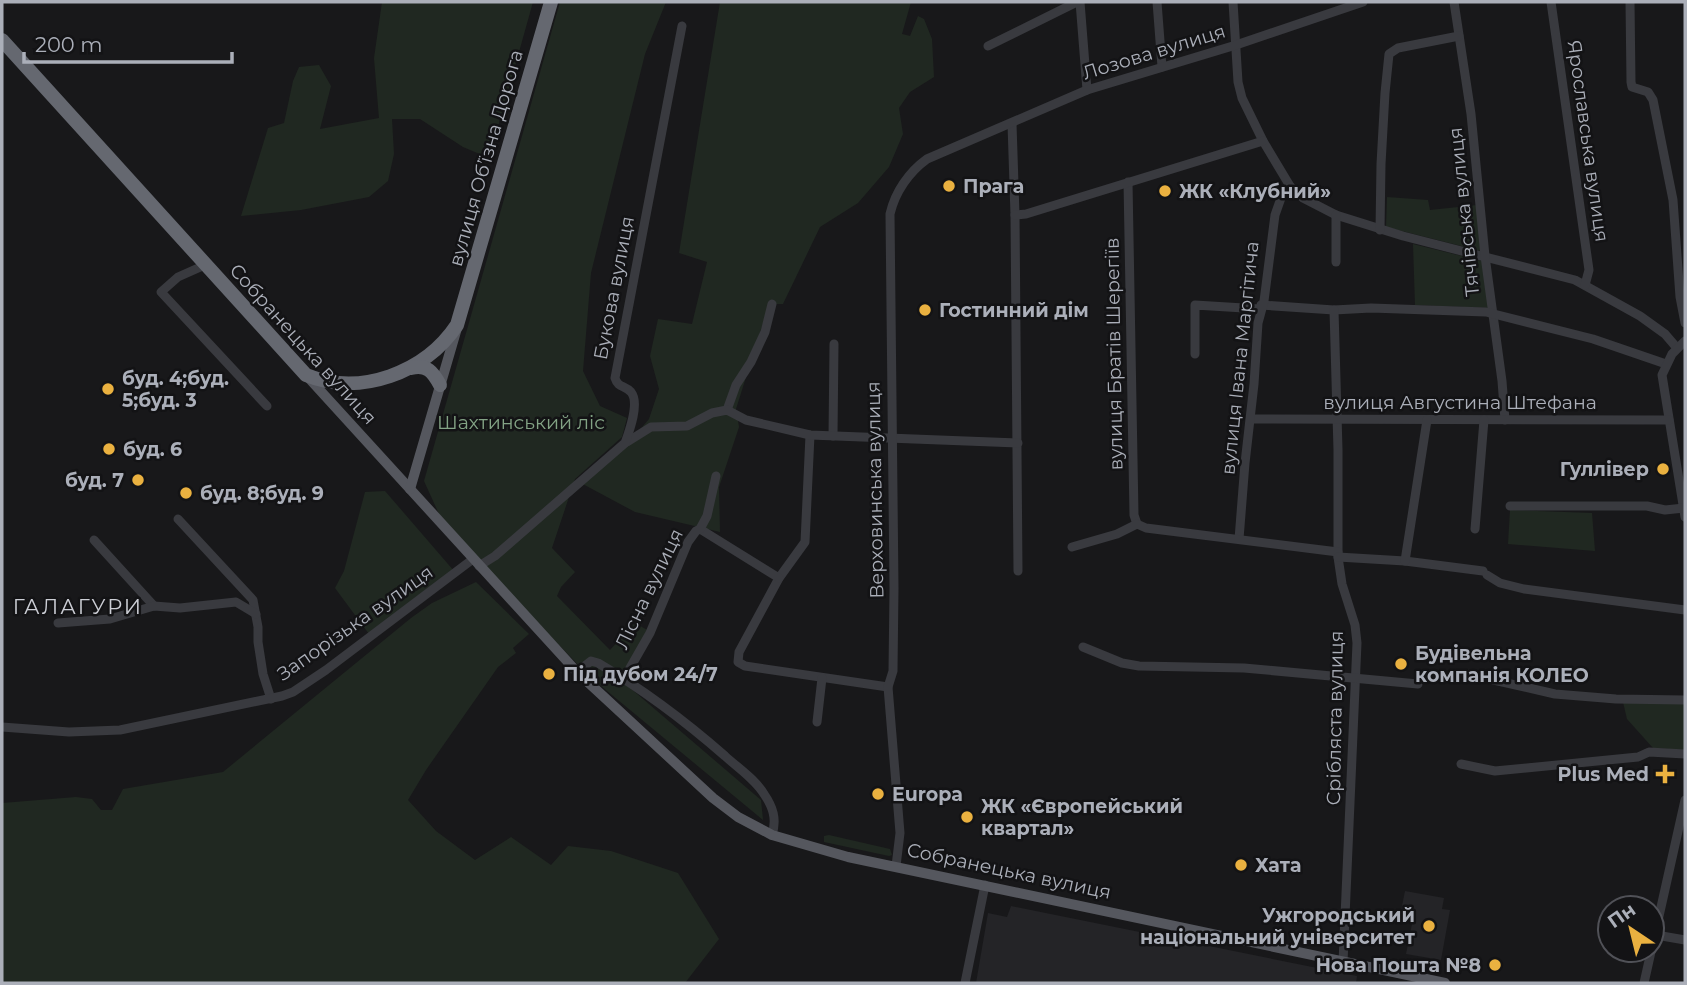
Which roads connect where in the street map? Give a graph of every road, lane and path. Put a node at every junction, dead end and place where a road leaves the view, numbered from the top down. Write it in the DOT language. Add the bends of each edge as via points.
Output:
graph roads {
  1 [pos="551,2"];
  2 [pos="1078,2"];
  3 [pos="1157,2"];
  4 [pos="1233,2"];
  5 [pos="1363,2"];
  6 [pos="1454,2"];
  7 [pos="1551,2"];
  8 [pos="1630,2"];
  9 [pos="682,26"];
  10 [pos="1458,37"];
  11 [pos="2,40"];
  12 [pos="988,46"];
  13 [pos="1236,46"];
  14 [pos="1161,67"];
  15 [pos="1087,90"];
  16 [pos="1012,124"];
  17 [pos="1263,141"];
  18 [pos="959,146"];
  19 [pos="1128,182"];
  20 [pos="1290,186"];
  21 [pos="1016,215"];
  22 [pos="1336,215"];
  23 [pos="1380,229"];
  24 [pos="1485,256"];
  25 [pos="1336,262"];
  26 [pos="205,265"];
  27 [pos="1585,285"];
  28 [pos="772,304"];
  29 [pos="1261,307"];
  30 [pos="1334,310"];
  31 [pos="1493,314"];
  32 [pos="1685,323"];
  33 [pos="457,325"];
  34 [pos="834,344"];
  35 [pos="1681,345"];
  36 [pos="1195,354"];
  37 [pos="1665,364"];
  38 [pos="403,371"];
  39 [pos="306,375"];
  40 [pos="440,385"];
  41 [pos="267,406"];
  42 [pos="727,410"];
  43 [pos="1251,419"];
  44 [pos="1337,419"];
  45 [pos="1427,420"];
  46 [pos="1484,420"];
  47 [pos="1505,420"];
  48 [pos="1669,420"];
  49 [pos="632,424"];
  50 [pos="643,430"];
  51 [pos="810,435"];
  52 [pos="833,436"];
  53 [pos="891,437"];
  54 [pos="625,443"];
  55 [pos="1018,443"];
  56 [pos="716,476"];
  57 [pos="410,489"];
  58 [pos="1510,506"];
  59 [pos="1685,512"];
  60 [pos="178,519"];
  61 [pos="1137,524"];
  62 [pos="700,529"];
  63 [pos="1475,529"];
  64 [pos="1239,539"];
  65 [pos="94,540"];
  66 [pos="1072,547"];
  67 [pos="1338,555"];
  68 [pos="1405,561"];
  69 [pos="476,563"];
  70 [pos="1018,571"];
  71 [pos="779,578"];
  72 [pos="154,606"];
  73 [pos="1685,610"];
  74 [pos="256,614"];
  75 [pos="58,623"];
  76 [pos="1083,647"];
  77 [pos="578,672"];
  78 [pos="1467,674"];
  79 [pos="822,678"];
  80 [pos="1356,679"];
  81 [pos="626,680"];
  82 [pos="1418,684"];
  83 [pos="888,687"];
  84 [pos="271,699"];
  85 [pos="1685,700"];
  86 [pos="817,722"];
  87 [pos="2,727"];
  88 [pos="1685,754"];
  89 [pos="1461,764"];
  90 [pos="1685,800"];
  91 [pos="772,835"];
  92 [pos="896,866"];
  93 [pos="985,885"];
  94 [pos="1665,894"];
  95 [pos="1666,937"];
  96 [pos="1685,940"];
  97 [pos="1343,962"];
  98 [pos="1649,964"];
  99 [pos="965,983"];
  100 [pos="1445,983"];
  101 [pos="1644,983"];
  1 -- 33 [label="highway, вулиця Обʼїзна Дорога"];
  2 -- 12 [label="street"];
  2 -- 15 [label="street"];
  3 -- 14 [label="street"];
  4 -- 13 [label="street"];
  5 -- 13 [label="street, Лозова вулиця"];
  6 -- 10 [label="street, Тячівська вулиця"];
  7 -- 27 [label="street, Ярославська вулиця" via="1588,270"];
  8 -- 32 [label="street" via="1630,82 1653,100 1673,200"];
  9 -- 49 [label="street, Букова вулиця" via="615,378 634,398"];
  10 -- 23 [label="street" via="1398,48 1390,54"];
  10 -- 24 [label="street, Тячівська вулиця"];
  11 -- 26 [label="highway, Собранецька вулиця"];
  13 -- 14 [label="street, Лозова вулиця"];
  13 -- 17 [label="street" via="1242,98"];
  14 -- 15 [label="street, Лозова вулиця"];
  15 -- 16 [label="street, Лозова вулиця"];
  16 -- 18 [label="street, Лозова вулиця"];
  16 -- 21 [label="street"];
  17 -- 19 [label="street"];
  17 -- 20 [label="street"];
  18 -- 53 [label="street, Верховинська вулиця" via="918,166 891,209"];
  19 -- 21 [label="street"];
  19 -- 61 [label="street, вулиця Братів Шерегіїв"];
  20 -- 22 [label="street"];
  20 -- 29 [label="street, вулиця Івана Маргітича" via="1278,204"];
  21 -- 55 [label="street"];
  22 -- 23 [label="street"];
  22 -- 25 [label="street"];
  23 -- 24 [label="street"];
  24 -- 27 [label="street"];
  24 -- 31 [label="street, Тячівська вулиця"];
  26 -- 39 [label="highway, Собранецька вулиця"];
  26 -- 41 [label="street" via="178,277 161,292"];
  27 -- 35 [label="street"];
  28 -- 42 [label="street" via="765,332"];
  29 -- 30 [label="street"];
  29 -- 36 [label="street" via="1195,305"];
  29 -- 43 [label="street, вулиця Івана Маргітича"];
  30 -- 31 [label="street"];
  30 -- 44 [label="street, Срібляста вулиця"];
  31 -- 37 [label="street" via="1592,339"];
  31 -- 47 [label="street, Тячівська вулиця"];
  33 -- 38 [label="highway, вулиця Обʼїзна Дорога" via="443,343"];
  33 -- 40 [label="main road, вулиця Обʼїзна Дорога"];
  34 -- 52 [label="street"];
  35 -- 37 [label="street"];
  37 -- 48 [label="street" via="1662,385"];
  38 -- 39 [label="highway, вулиця Обʼїзна Дорога" via="375,382 350,384"];
  38 -- 40 [label="highway" via="426,368"];
  39 -- 57 [label="main road, Собранецька вулиця"];
  40 -- 57 [label="main road, вулиця Обʼїзна Дорога"];
  42 -- 50 [label="street" via="687,425"];
  42 -- 51 [label="street" via="746,420"];
  43 -- 44 [label="street, вулиця Августина Штефана"];
  43 -- 64 [label="street, вулиця Івана Маргітича"];
  44 -- 45 [label="street, вулиця Августина Штефана"];
  44 -- 67 [label="street, Срібляста вулиця"];
  45 -- 46 [label="street, вулиця Августина Штефана"];
  45 -- 68 [label="street"];
  46 -- 47 [label="street, вулиця Августина Штефана"];
  46 -- 63 [label="street"];
  47 -- 48 [label="street, вулиця Августина Штефана"];
  48 -- 59 [label="street"];
  49 -- 50 [label="street"];
  49 -- 54 [label="street, Букова вулиця"];
  50 -- 54 [label="street"];
  51 -- 52 [label="street"];
  51 -- 71 [label="street" via="805,542"];
  52 -- 53 [label="street"];
  53 -- 55 [label="street"];
  53 -- 83 [label="street, Верховинська вулиця" via="893,671"];
  54 -- 69 [label="street, Букова вулиця" via="495,556"];
  55 -- 70 [label="street"];
  56 -- 62 [label="street, Лісна вулиця"];
  57 -- 69 [label="main road, Собранецька вулиця"];
  58 -- 59 [label="street" via="1647,506"];
  60 -- 74 [label="street" via="253,600"];
  61 -- 64 [label="street"];
  61 -- 66 [label="street"];
  62 -- 71 [label="street"];
  62 -- 81 [label="street, Лісна вулиця" via="688,542"];
  64 -- 67 [label="street"];
  65 -- 72 [label="street"];
  67 -- 68 [label="street"];
  67 -- 80 [label="street, Срібляста вулиця" via="1356,632"];
  68 -- 73 [label="street" via="1485,573 1500,583 1524,589"];
  69 -- 77 [label="main road, Собранецька вулиця"];
  69 -- 84 [label="street, Запорізька вулиця" via="293,692"];
  71 -- 79 [label="street" via="738,662"];
  72 -- 74 [label="street" via="236,602"];
  72 -- 75 [label="street" via="110,619"];
  74 -- 84 [label="street" via="263,674"];
  76 -- 80 [label="street" via="1139,666 1244,668"];
  77 -- 81 [label="street" via="591,661"];
  77 -- 91 [label="main road, Собранецька вулиця" via="713,798"];
  78 -- 85 [label="street" via="1555,694"];
  79 -- 83 [label="street"];
  79 -- 86 [label="street"];
  80 -- 82 [label="street"];
  80 -- 97 [label="street, Срібляста вулиця"];
  81 -- 91 [label="street" via="677,716 760,788 776,820"];
  83 -- 92 [label="street, Верховинська вулиця" via="900,833"];
  84 -- 87 [label="street, Запорізька вулиця" via="120,730 69,733"];
  88 -- 89 [label="street" via="1649,752 1638,757 1495,771"];
  90 -- 94 [label="street"];
  91 -- 92 [label="main road, Собранецька вулиця"];
  92 -- 93 [label="main road, Собранецька вулиця"];
  93 -- 97 [label="main road, Собранецька вулиця"];
  93 -- 99 [label="street"];
  95 -- 96 [label="street"];
  97 -- 100 [label="main road, Собранецька вулиця"];
  98 -- 101 [label="street"];
}
